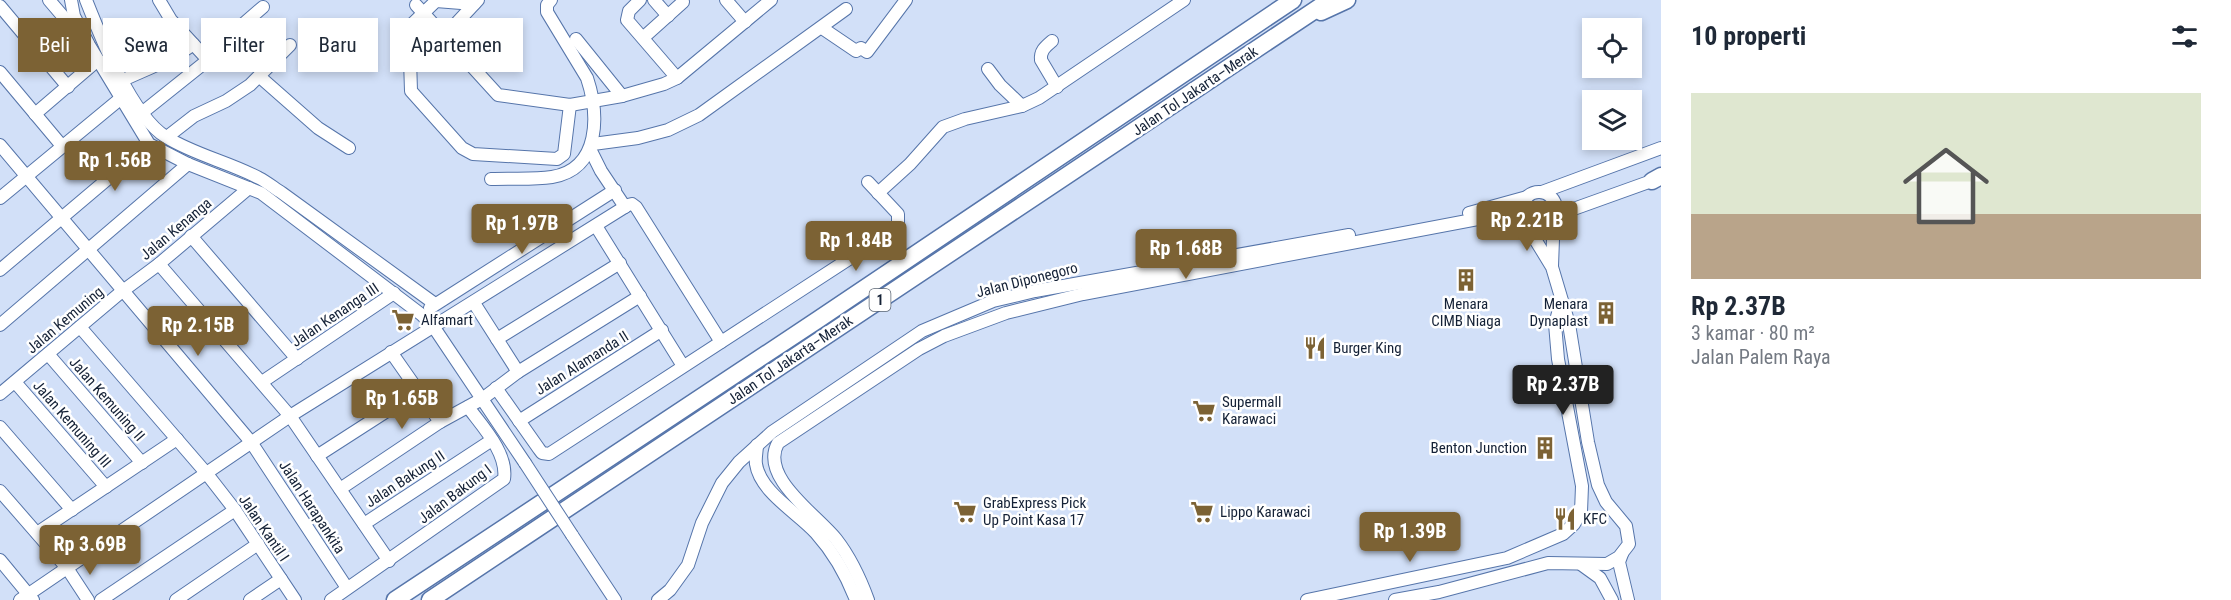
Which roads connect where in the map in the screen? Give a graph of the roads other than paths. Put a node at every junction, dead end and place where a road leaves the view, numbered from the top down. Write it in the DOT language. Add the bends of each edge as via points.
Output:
graph roads {
  1 [pos="49,0"];
  2 [pos="70,0"];
  3 [pos="86,0"];
  4 [pos="159,0"];
  5 [pos="551,0"];
  6 [pos="640,0"];
  7 [pos="654,0"];
  8 [pos="726,0"];
  9 [pos="771,0"];
  10 [pos="906,0"];
  11 [pos="1184,0"];
  12 [pos="1293,0"];
  13 [pos="1330,0"];
  14 [pos="1347,0"];
  15 [pos="476,2"];
  16 [pos="683,2"];
  17 [pos="415,5"];
  18 [pos="0,6"];
  19 [pos="263,7"];
  20 [pos="846,9"];
  21 [pos="668,16"];
  22 [pos="65,18"];
  23 [pos="75,18"];
  24 [pos="250,18"];
  25 [pos="427,18"];
  26 [pos="460,18"];
  27 [pos="746,22"];
  28 [pos="1292,26"];
  29 [pos="822,28"];
  30 [pos="644,37"];
  31 [pos="576,39"];
  32 [pos="1052,41"];
  33 [pos="193,44"];
  34 [pos="290,45"];
  35 [pos="91,48"];
  36 [pos="201,53"];
  37 [pos="98,60"];
  38 [pos="201,66"];
  39 [pos="988,69"];
  40 [pos="0,72"];
  41 [pos="410,72"];
  42 [pos="477,72"];
  43 [pos="260,77"];
  44 [pos="677,78"];
  45 [pos="123,80"];
  46 [pos="68,87"];
  47 [pos="1057,87"];
  48 [pos="622,96"];
  49 [pos="120,99"];
  50 [pos="593,102"];
  51 [pos="570,105"];
  52 [pos="1022,106"];
  53 [pos="142,112"];
  54 [pos="35,114"];
  55 [pos="167,137"];
  56 [pos="149,144"];
  57 [pos="0,145"];
  58 [pos="62,146"];
  59 [pos="349,148"];
  60 [pos="1661,148"];
  61 [pos="594,154"];
  62 [pos="188,165"];
  63 [pos="26,176"];
  64 [pos="1658,178"];
  65 [pos="491,179"];
  66 [pos="868,182"];
  67 [pos="249,188"];
  68 [pos="615,190"];
  69 [pos="1542,192"];
  70 [pos="878,193"];
  71 [pos="1527,197"];
  72 [pos="0,198"];
  73 [pos="625,207"];
  74 [pos="1496,207"];
  75 [pos="61,218"];
  76 [pos="1553,218"];
  77 [pos="1477,219"];
  78 [pos="596,226"];
  79 [pos="191,236"];
  80 [pos="1312,242"];
  81 [pos="89,250"];
  82 [pos="1279,257"];
  83 [pos="620,263"];
  84 [pos="159,264"];
  85 [pos="1552,267"];
  86 [pos="0,270"];
  87 [pos="1060,286"];
  88 [pos="122,291"];
  89 [pos="394,293"];
  90 [pos="1083,294"];
  91 [pos="640,296"];
  92 [pos="1561,302"];
  93 [pos="474,303"];
  94 [pos="435,304"];
  95 [pos="422,315"];
  96 [pos="0,325"];
  97 [pos="433,326"];
  98 [pos="80,327"];
  99 [pos="662,330"];
  100 [pos="497,339"];
  101 [pos="721,342"];
  102 [pos="391,352"];
  103 [pos="48,354"];
  104 [pos="297,359"];
  105 [pos="683,366"];
  106 [pos="518,372"];
  107 [pos="15,382"];
  108 [pos="262,382"];
  109 [pos="496,388"];
  110 [pos="418,391"];
  111 [pos="1565,392"];
  112 [pos="0,394"];
  113 [pos="482,399"];
  114 [pos="468,407"];
  115 [pos="290,416"];
  116 [pos="519,421"];
  117 [pos="440,422"];
  118 [pos="1586,423"];
  119 [pos="0,428"];
  120 [pos="177,440"];
  121 [pos="492,440"];
  122 [pos="251,442"];
  123 [pos="757,445"];
  124 [pos="317,456"];
  125 [pos="142,463"];
  126 [pos="207,474"];
  127 [pos="106,487"];
  128 [pos="340,489"];
  129 [pos="0,491"];
  130 [pos="72,510"];
  131 [pos="235,510"];
  132 [pos="364,524"];
  133 [pos="37,533"];
  134 [pos="258,544"];
  135 [pos="1622,554"];
  136 [pos="0,560"];
  137 [pos="388,561"];
  138 [pos="1579,562"];
  139 [pos="67,568"];
  140 [pos="1449,571"];
  141 [pos="1494,577"];
  142 [pos="281,579"];
  143 [pos="348,588"];
  144 [pos="1627,596"];
  145 [pos="27,598"];
  146 [pos="1612,599"];
  147 [pos="88,600"];
  148 [pos="101,600"];
  149 [pos="176,600"];
  150 [pos="250,600"];
  151 [pos="295,600"];
  152 [pos="331,600"];
  153 [pos="395,600"];
  154 [pos="430,600"];
  155 [pos="615,600"];
  156 [pos="658,600"];
  157 [pos="856,600"];
  158 [pos="868,600"];
  159 [pos="1307,600"];
  160 [pos="1395,600"];
  1 -- 22 [label="street"];
  2 -- 23 [label="street"];
  3 -- 45 [label="street"];
  4 -- 33 [label="street"];
  5 -- 50 [label="street" via="547,12 587,78"];
  6 -- 30 [label="street" via="629,11 627,20"];
  7 -- 21 [label="street"];
  8 -- 27 [label="street"];
  9 -- 27 [label="street"];
  10 -- 29 [label="street" via="867,52 861,48 856,51"];
  11 -- 47 [label="street"];
  12 -- 153 [label="highway, Jalan Tol Jakarta–Merak / 1"];
  13 -- 28 [label="highway, Jalan Tol Jakarta–Merak / 1"];
  14 -- 28 [label="highway"];
  15 -- 17 [label="street"];
  15 -- 26 [label="street"];
  16 -- 21 [label="street"];
  17 -- 25 [label="street"];
  18 -- 46 [label="street"];
  19 -- 24 [label="street"];
  20 -- 29 [label="street"];
  21 -- 30 [label="street"];
  27 -- 44 [label="street"];
  28 -- 154 [label="highway, Jalan Tol Jakarta–Merak / 1"];
  29 -- 61 [label="street" via="699,115"];
  30 -- 44 [label="street"];
  31 -- 48 [label="street"];
  32 -- 47 [label="street" via="1041,55"];
  33 -- 36 [label="street"];
  33 -- 45 [label="street" via="175,57"];
  34 -- 43 [label="street"];
  35 -- 37 [label="street"];
  37 -- 46 [label="street"];
  37 -- 49 [label="street"];
  38 -- 53 [label="street"];
  39 -- 52 [label="street"];
  40 -- 54 [label="street"];
  41 -- 51 [label="street" via="411,91 462,148 472,154 561,157"];
  42 -- 51 [label="street" via="498,95"];
  43 -- 55 [label="street" via="226,101 183,123"];
  43 -- 59 [label="street" via="318,128"];
  44 -- 48 [label="street"];
  45 -- 53 [label="street"];
  46 -- 54 [label="street"];
  47 -- 52 [label="street"];
  48 -- 50 [label="street"];
  49 -- 56 [label="street"];
  49 -- 58 [label="street"];
  50 -- 51 [label="street"];
  50 -- 61 [label="street"];
  52 -- 70 [label="street" via="965,118 943,127"];
  53 -- 55 [label="street"];
  54 -- 58 [label="street"];
  55 -- 94 [label="street" via="266,183"];
  56 -- 62 [label="street"];
  56 -- 75 [label="street"];
  57 -- 63 [label="street, Jalan Harapankita"];
  58 -- 63 [label="street"];
  60 -- 69 [label="street"];
  61 -- 65 [label="street" via="553,177"];
  61 -- 68 [label="street"];
  62 -- 67 [label="street"];
  62 -- 81 [label="street"];
  63 -- 72 [label="street"];
  63 -- 75 [label="street, Jalan Harapankita"];
  64 -- 76 [label="street"];
  66 -- 70 [label="street"];
  67 -- 79 [label="street, Jalan Kenanga"];
  67 -- 89 [label="street"];
  68 -- 73 [label="street"];
  68 -- 94 [label="street"];
  69 -- 71 [label="street"];
  69 -- 76 [label="street" via="1554,201"];
  70 -- 101 [label="street" via="898,214 895,228"];
  71 -- 74 [label="street, Jalan Diponegoro"];
  71 -- 76 [label="street" via="1522,210 1531,224 1542,226"];
  73 -- 78 [label="street"];
  73 -- 101 [label="street" via="636,207"];
  74 -- 77 [label="street"];
  74 -- 80 [label="street, Jalan Diponegoro"];
  75 -- 81 [label="street, Jalan Harapankita"];
  75 -- 86 [label="street"];
  76 -- 85 [label="street"];
  77 -- 82 [label="street, Jalan Diponegoro"];
  77 -- 85 [label="street, Jalan Diponegoro" via="1489,217 1518,224 1533,236"];
  78 -- 83 [label="street"];
  78 -- 93 [label="street"];
  79 -- 84 [label="street, Jalan Kenanga"];
  79 -- 104 [label="street"];
  80 -- 82 [label="street"];
  80 -- 87 [label="street, Jalan Diponegoro"];
  81 -- 88 [label="street, Jalan Harapankita"];
  81 -- 96 [label="street"];
  82 -- 90 [label="street, Jalan Diponegoro"];
  83 -- 91 [label="street"];
  83 -- 100 [label="street"];
  84 -- 88 [label="street, Jalan Kenanga"];
  84 -- 108 [label="street"];
  85 -- 92 [label="street"];
  87 -- 90 [label="street"];
  87 -- 123 [label="street, Jalan Diponegoro" via="993,301 922,331 785,421"];
  88 -- 98 [label="street, Jalan Kemuning"];
  88 -- 122 [label="street, Jalan Harapankita"];
  89 -- 95 [label="street"];
  89 -- 104 [label="street, Jalan Kenanga III"];
  90 -- 158 [label="street, Jalan Diponegoro" via="1006,313 944,336 778,443 772,458 778,472 789,491 823,523 851,561"];
  91 -- 99 [label="street"];
  91 -- 106 [label="street"];
  92 -- 111 [label="street" via="1555,324"];
  92 -- 118 [label="street" via="1569,324"];
  93 -- 97 [label="street"];
  93 -- 100 [label="street"];
  94 -- 95 [label="street"];
  95 -- 97 [label="street"];
  97 -- 102 [label="street"];
  97 -- 113 [label="street"];
  98 -- 103 [label="street, Jalan Kemuning"];
  98 -- 120 [label="street, Jalan Kantil I"];
  99 -- 105 [label="street"];
  99 -- 116 [label="street, Jalan Alamanda II"];
  100 -- 106 [label="street"];
  101 -- 105 [label="street"];
  102 -- 110 [label="street"];
  102 -- 115 [label="street"];
  103 -- 107 [label="street, Jalan Kemuning"];
  103 -- 125 [label="street, Jalan Kemuning II"];
  104 -- 108 [label="street, Jalan Kenanga III"];
  105 -- 116 [label="street" via="549,454 542,453"];
  106 -- 109 [label="street"];
  107 -- 112 [label="street, Jalan Kemuning"];
  107 -- 127 [label="street, Jalan Kemuning III"];
  108 -- 115 [label="street"];
  109 -- 113 [label="street"];
  109 -- 116 [label="street"];
  110 -- 117 [label="street"];
  110 -- 124 [label="street"];
  111 -- 118 [label="street"];
  111 -- 140 [label="street" via="1582,486 1581,512 1574,524 1563,534 1507,558"];
  113 -- 114 [label="street"];
  113 -- 155 [label="street, bridge"];
  114 -- 117 [label="street"];
  114 -- 121 [label="street, Jalan Bakung I"];
  115 -- 122 [label="street"];
  115 -- 124 [label="street"];
  117 -- 128 [label="street"];
  118 -- 135 [label="street" via="1601,493 1626,526 1629,543"];
  119 -- 130 [label="street"];
  120 -- 125 [label="street"];
  120 -- 126 [label="street, Jalan Kantil I"];
  121 -- 132 [label="street, Jalan Bakung II"];
  121 -- 137 [label="street, Jalan Bakung I" via="502,460 502,481"];
  122 -- 126 [label="street"];
  122 -- 143 [label="street, Jalan Harapankita"];
  123 -- 156 [label="street, Jalan Diponegoro" via="722,483 702,523 688,565"];
  123 -- 157 [label="street" via="757,468 766,485 835,556"];
  124 -- 128 [label="street"];
  125 -- 127 [label="street"];
  126 -- 131 [label="street, Jalan Kantil I"];
  126 -- 139 [label="street"];
  127 -- 130 [label="street"];
  128 -- 132 [label="street"];
  129 -- 133 [label="street"];
  130 -- 133 [label="street"];
  131 -- 134 [label="street, Jalan Kantil I"];
  131 -- 148 [label="street"];
  132 -- 137 [label="street"];
  133 -- 139 [label="street"];
  134 -- 142 [label="street, Jalan Kantil I"];
  134 -- 149 [label="street"];
  135 -- 138 [label="street" via="1607,564"];
  135 -- 144 [label="street" via="1619,562"];
  136 -- 145 [label="street"];
  137 -- 143 [label="street, Jalan Bakung I"];
  138 -- 141 [label="street" via="1548,563"];
  138 -- 146 [label="street" via="1600,578"];
  139 -- 145 [label="street"];
  139 -- 147 [label="street"];
  140 -- 141 [label="street"];
  140 -- 159 [label="street"];
  141 -- 160 [label="street"];
  142 -- 150 [label="street"];
  142 -- 151 [label="street, Jalan Kantil I"];
  143 -- 152 [label="street, Jalan Bakung I"];
  144 -- 146 [label="street" via="1618,592"];
}
